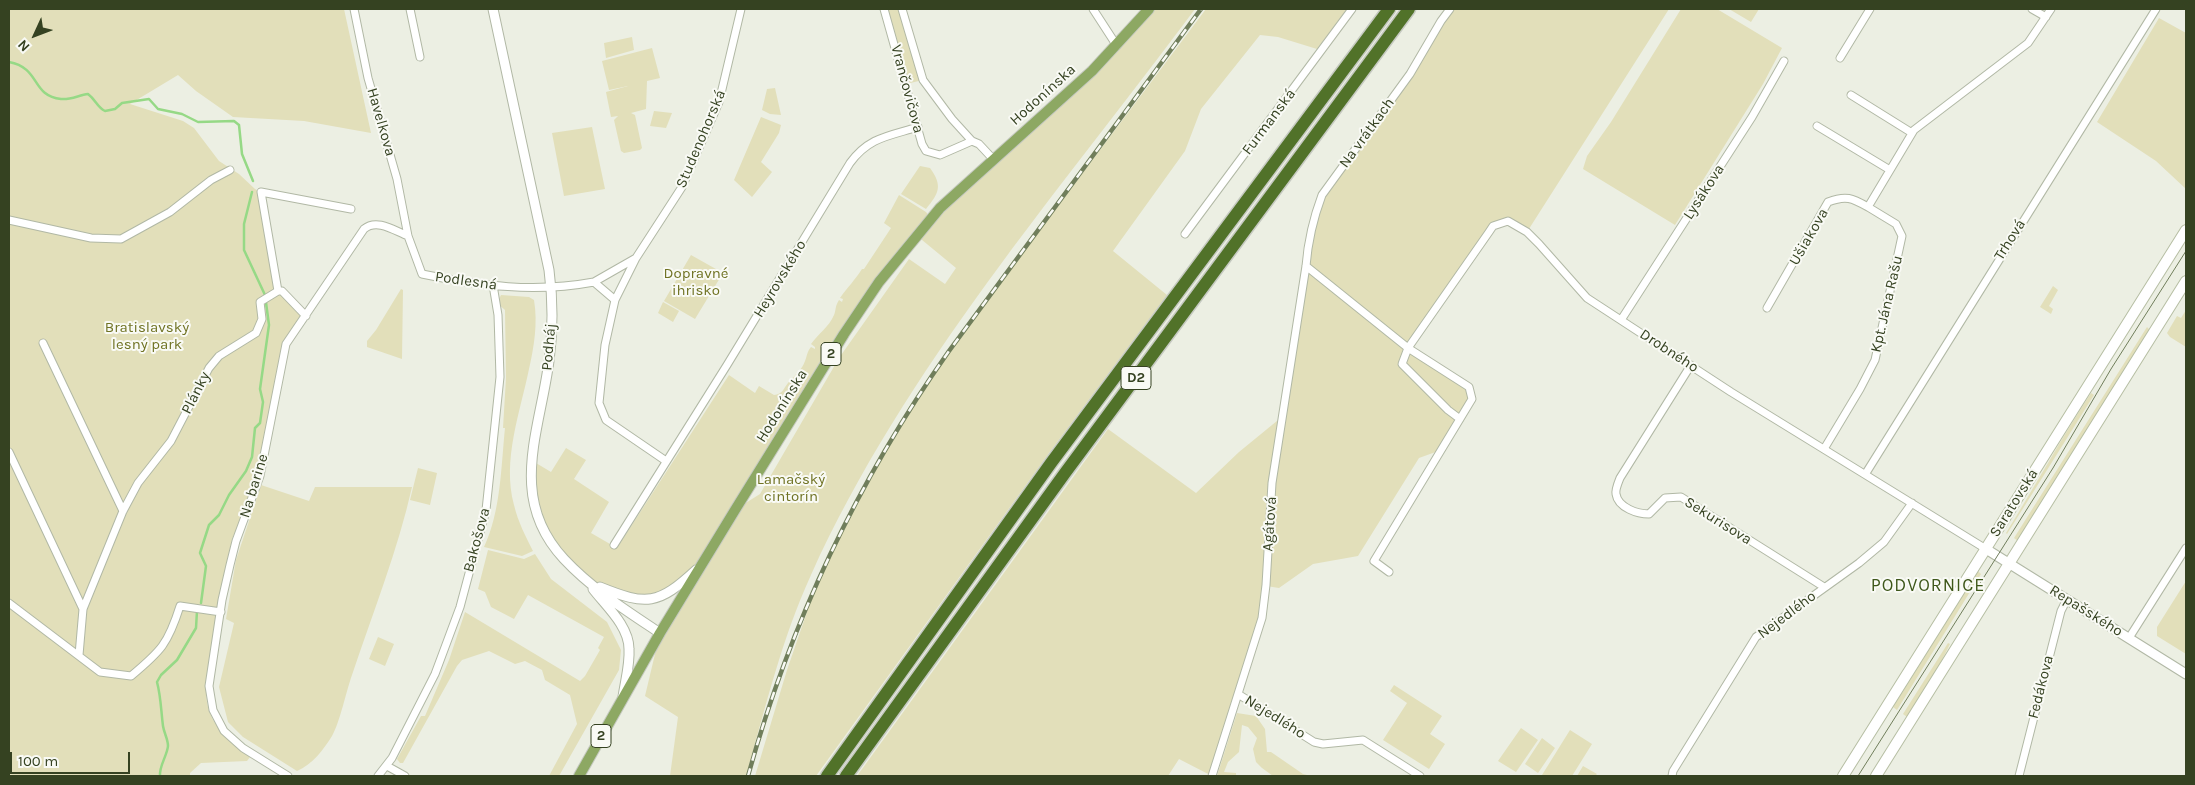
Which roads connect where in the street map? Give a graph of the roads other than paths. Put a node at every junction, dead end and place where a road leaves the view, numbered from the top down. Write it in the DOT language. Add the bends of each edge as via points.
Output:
graph roads {
  1 [pos="354,9"];
  2 [pos="410,9"];
  3 [pos="493,9"];
  4 [pos="741,9"];
  5 [pos="884,9"];
  6 [pos="902,9"];
  7 [pos="1093,9"];
  8 [pos="1149,9"];
  9 [pos="1352,9"];
  10 [pos="1389,9"];
  11 [pos="1409,9"];
  12 [pos="1450,9"];
  13 [pos="1870,9"];
  14 [pos="2032,9"];
  15 [pos="2051,9"];
  16 [pos="2156,9"];
  17 [pos="2046,17"];
  18 [pos="1117,46"];
  19 [pos="420,57"];
  20 [pos="1840,58"];
  21 [pos="1784,61"];
  22 [pos="1851,95"];
  23 [pos="1817,126"];
  24 [pos="918,127"];
  25 [pos="1912,133"];
  26 [pos="972,142"];
  27 [pos="993,159"];
  28 [pos="230,170"];
  29 [pos="1890,170"];
  30 [pos="1868,207"];
  31 [pos="350,209"];
  32 [pos="9,220"];
  33 [pos="2186,230"];
  34 [pos="1185,234"];
  35 [pos="408,236"];
  36 [pos="636,258"];
  37 [pos="1306,266"];
  38 [pos="2186,281"];
  39 [pos="594,282"];
  40 [pos="492,285"];
  41 [pos="551,288"];
  42 [pos="278,291"];
  43 [pos="615,300"];
  44 [pos="1767,308"];
  45 [pos="306,316"];
  46 [pos="1621,320"];
  47 [pos="43,343"];
  48 [pos="1408,348"];
  49 [pos="1691,365"];
  50 [pos="1460,419"];
  51 [pos="1824,449"];
  52 [pos="9,452"];
  53 [pos="666,461"];
  54 [pos="1866,473"];
  55 [pos="1912,503"];
  56 [pos="123,511"];
  57 [pos="614,545"];
  58 [pos="2186,548"];
  59 [pos="1986,549"];
  60 [pos="2009,563"];
  61 [pos="701,565"];
  62 [pos="1389,572"];
  63 [pos="586,581"];
  64 [pos="1824,587"];
  65 [pos="2067,599"];
  66 [pos="9,603"];
  67 [pos="83,609"];
  68 [pos="221,612"];
  69 [pos="660,633"];
  70 [pos="2129,638"];
  71 [pos="79,655"];
  72 [pos="2186,674"];
  73 [pos="1238,694"];
  74 [pos="623,697"];
  75 [pos="387,766"];
  76 [pos="830,772"];
  77 [pos="288,776"];
  78 [pos="378,776"];
  79 [pos="405,776"];
  80 [pos="579,776"];
  81 [pos="846,776"];
  82 [pos="1212,776"];
  83 [pos="1420,776"];
  84 [pos="1672,776"];
  85 [pos="1843,776"];
  86 [pos="1876,776"];
  87 [pos="2019,776"];
  1 -- 35 [label="street, Havelkova"];
  2 -- 19 [label="street"];
  3 -- 41 [label="street, Podháj" via="550,270"];
  4 -- 36 [label="street, Studenohorská" via="719,102 682,187"];
  5 -- 24 [label="street, Vrančovičova"];
  6 -- 26 [label="street, Vrančovičova" via="923,80"];
  7 -- 18 [label="street"];
  8 -- 18 [label="main road, Hodonínska / 2"];
  9 -- 34 [label="street, Furmanská"];
  10 -- 76 [label="highway, D2" via="1057,455"];
  11 -- 81 [label="highway, D2" via="1065,473"];
  12 -- 37 [label="street, Na vrátkach" via="1410,74 1322,195 1308,242"];
  13 -- 20 [label="street"];
  14 -- 17 [label="street"];
  15 -- 17 [label="street"];
  16 -- 54 [label="street, Trhová"];
  17 -- 25 [label="street" via="2028,43"];
  18 -- 27 [label="main road, Hodonínska / 2"];
  21 -- 46 [label="street, Lysákova" via="1752,117"];
  22 -- 25 [label="street"];
  23 -- 29 [label="street"];
  24 -- 26 [label="street, Vrančovičova" via="922,144 932,154 940,155"];
  24 -- 53 [label="street, Heyrovského" via="879,138 859,151"];
  25 -- 29 [label="street"];
  26 -- 27 [label="street, Vrančovičova" via="979,144"];
  27 -- 61 [label="main road, Hodonínska / 2" via="940,208 879,282"];
  28 -- 32 [label="street" via="211,180 170,212 121,240 91,238"];
  29 -- 30 [label="street"];
  30 -- 44 [label="street, Ušiakova" via="1853,199 1840,198 1828,202"];
  30 -- 51 [label="street, Kpt. Jána Rašu" via="1896,224 1902,236 1875,360"];
  31 -- 42 [label="street" via="261,192"];
  33 -- 59 [label="main road, Saratovská"];
  35 -- 40 [label="street, Podlesná" via="422,274"];
  35 -- 45 [label="street, Na barine" via="381,225 368,225"];
  36 -- 39 [label="street, Studenohorská"];
  36 -- 43 [label="street, Studenohorská"];
  37 -- 48 [label="street"];
  37 -- 73 [label="street, Agátová" via="1272,483 1262,618"];
  38 -- 60 [label="main road, Saratovská"];
  39 -- 41 [label="street, Studenohorská"];
  39 -- 43 [label="street"];
  40 -- 41 [label="street, Podlesná"];
  40 -- 75 [label="street, Bakošova" via="498,315 500,377 486,510 460,607 438,666"];
  41 -- 63 [label="street, Podháj" via="550,346 532,452 531,492 549,539"];
  42 -- 45 [label="street" via="282,291"];
  42 -- 56 [label="street, Plánky" via="261,302 262,319 256,333 219,356 209,368 171,442 143,477"];
  43 -- 53 [label="street, Studenohorská" via="605,345 599,404 606,420"];
  45 -- 68 [label="street, Na barine" via="286,344 260,476 236,541"];
  46 -- 48 [label="street, Drobného" via="1587,298 1527,232 1508,221 1493,226"];
  46 -- 49 [label="street, Drobného"];
  47 -- 56 [label="street"];
  48 -- 50 [label="street" via="1402,364"];
  48 -- 50 [label="street" via="1468,387 1472,400"];
  49 -- 51 [label="street, Drobného"];
  49 -- 64 [label="street, Sekurisova" via="1620,478 1616,493 1620,503 1640,514 1649,514 1665,498 1681,497"];
  50 -- 62 [label="street" via="1374,560"];
  51 -- 54 [label="street, Drobného"];
  52 -- 67 [label="street"];
  53 -- 57 [label="street, Heyrovského"];
  54 -- 55 [label="street, Drobného"];
  55 -- 59 [label="street, Drobného"];
  55 -- 64 [label="street, Nejedlého" via="1884,542"];
  56 -- 67 [label="street, Plánky"];
  58 -- 70 [label="street"];
  59 -- 60 [label="street, Repašského"];
  59 -- 85 [label="main road, Saratovská"];
  60 -- 65 [label="street, Repašského"];
  60 -- 86 [label="main road, Saratovská"];
  61 -- 63 [label="street" via="672,590 648,600 631,599"];
  61 -- 69 [label="main road, Hodonínska / 2"];
  63 -- 69 [label="street, Podháj"];
  63 -- 74 [label="street" via="622,626 627,638 630,652"];
  64 -- 84 [label="street, Nejedlého" via="1756,637"];
  65 -- 70 [label="street, Repašského"];
  65 -- 87 [label="street, Fedákova" via="2061,611"];
  66 -- 71 [label="street"];
  67 -- 71 [label="street, Plánky"];
  68 -- 71 [label="street" via="180,606 172,631 158,654 131,676 100,672"];
  68 -- 77 [label="street, Na barine" via="209,686 213,710 224,731 242,748"];
  69 -- 74 [label="main road, Hodonínska / 2"];
  70 -- 72 [label="street, Repašského"];
  73 -- 82 [label="street, Agátová"];
  73 -- 83 [label="street, Nejedlého" via="1318,743 1363,740"];
  74 -- 80 [label="main road, Hodonínska / 2"];
  75 -- 78 [label="street, Bakošova"];
  75 -- 79 [label="street"];
}
